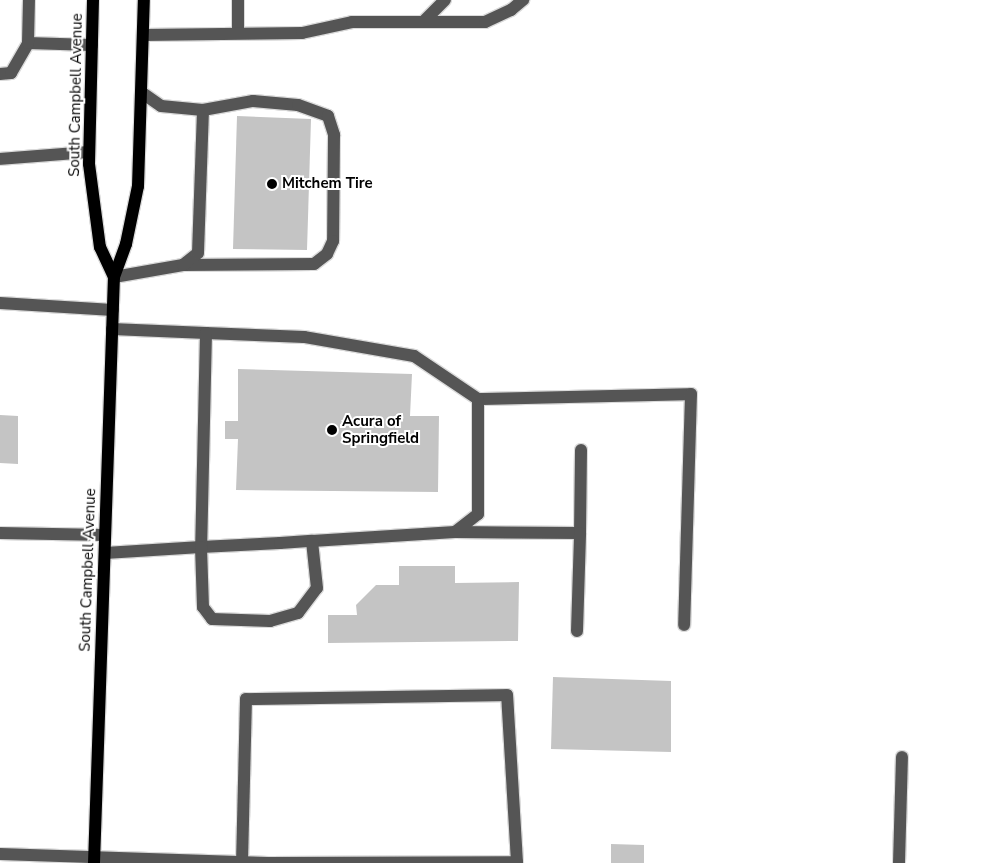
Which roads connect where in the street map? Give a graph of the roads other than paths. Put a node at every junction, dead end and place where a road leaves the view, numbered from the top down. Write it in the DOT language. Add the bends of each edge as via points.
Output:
graph roads {
  1 [pos="29,0"];
  2 [pos="93,0"];
  3 [pos="144,0"];
  4 [pos="150,0"];
  5 [pos="238,0"];
  6 [pos="444,0"];
  7 [pos="523,0"];
  8 [pos="144,20"];
  9 [pos="423,22"];
  10 [pos="238,34"];
  11 [pos="143,35"];
  12 [pos="28,43"];
  13 [pos="92,45"];
  14 [pos="0,74"];
  15 [pos="141,92"];
  16 [pos="204,110"];
  17 [pos="89,152"];
  18 [pos="0,159"];
  19 [pos="183,265"];
  20 [pos="114,277"];
  21 [pos="0,303"];
  22 [pos="113,310"];
  23 [pos="112,329"];
  24 [pos="206,333"];
  25 [pos="478,399"];
  26 [pos="581,450"];
  27 [pos="455,532"];
  28 [pos="0,533"];
  29 [pos="580,533"];
  30 [pos="105,534"];
  31 [pos="312,541"];
  32 [pos="201,547"];
  33 [pos="104,553"];
  34 [pos="684,625"];
  35 [pos="577,631"];
  36 [pos="902,757"];
  37 [pos="0,854"];
  38 [pos="94,860"];
  39 [pos="242,861"];
  40 [pos="898,863"];
  1 -- 12 [label="lane"];
  2 -- 13 [label="main road, South Campbell Avenue"];
  3 -- 8 [label="main road, South Campbell Avenue"];
  4 -- 8 [label="main road"];
  5 -- 10 [label="lane"];
  6 -- 9 [label="lane"];
  7 -- 9 [label="lane" via="512,10 485,22"];
  8 -- 11 [label="main road, South Campbell Avenue"];
  9 -- 10 [label="lane" via="352,22 302,33"];
  10 -- 11 [label="lane"];
  11 -- 15 [label="main road, South Campbell Avenue"];
  12 -- 13 [label="lane"];
  12 -- 14 [label="lane" via="11,73"];
  13 -- 17 [label="main road, South Campbell Avenue"];
  15 -- 16 [label="lane" via="161,106"];
  15 -- 20 [label="main road, South Campbell Avenue" via="138,186 126,244"];
  16 -- 19 [label="lane" via="198,253"];
  16 -- 19 [label="lane" via="237,103 281,102 328,116 334,135 333,241 327,254 314,264"];
  17 -- 18 [label="lane"];
  17 -- 20 [label="main road, South Campbell Avenue" via="100,247"];
  19 -- 20 [label="lane"];
  20 -- 22 [label="main road, South Campbell Avenue"];
  21 -- 22 [label="lane"];
  22 -- 23 [label="main road, South Campbell Avenue"];
  23 -- 24 [label="lane"];
  23 -- 30 [label="main road, South Campbell Avenue"];
  24 -- 25 [label="lane" via="304,336 414,356"];
  24 -- 32 [label="lane"];
  25 -- 27 [label="lane" via="478,514"];
  25 -- 34 [label="lane" via="691,394"];
  26 -- 29 [label="lane"];
  27 -- 29 [label="lane"];
  27 -- 31 [label="lane"];
  28 -- 30 [label="lane"];
  29 -- 35 [label="lane"];
  30 -- 33 [label="main road, South Campbell Avenue"];
  31 -- 32 [label="lane"];
  31 -- 32 [label="lane" via="317,588 298,613 270,621 212,619 204,607"];
  32 -- 33 [label="lane"];
  33 -- 38 [label="main road, South Campbell Avenue"];
  36 -- 40 [label="lane"];
  37 -- 38 [label="lane"];
  38 -- 39 [label="lane"];
  39 -- 39 [label="lane" via="517,862 507,694 246,699"];
}
